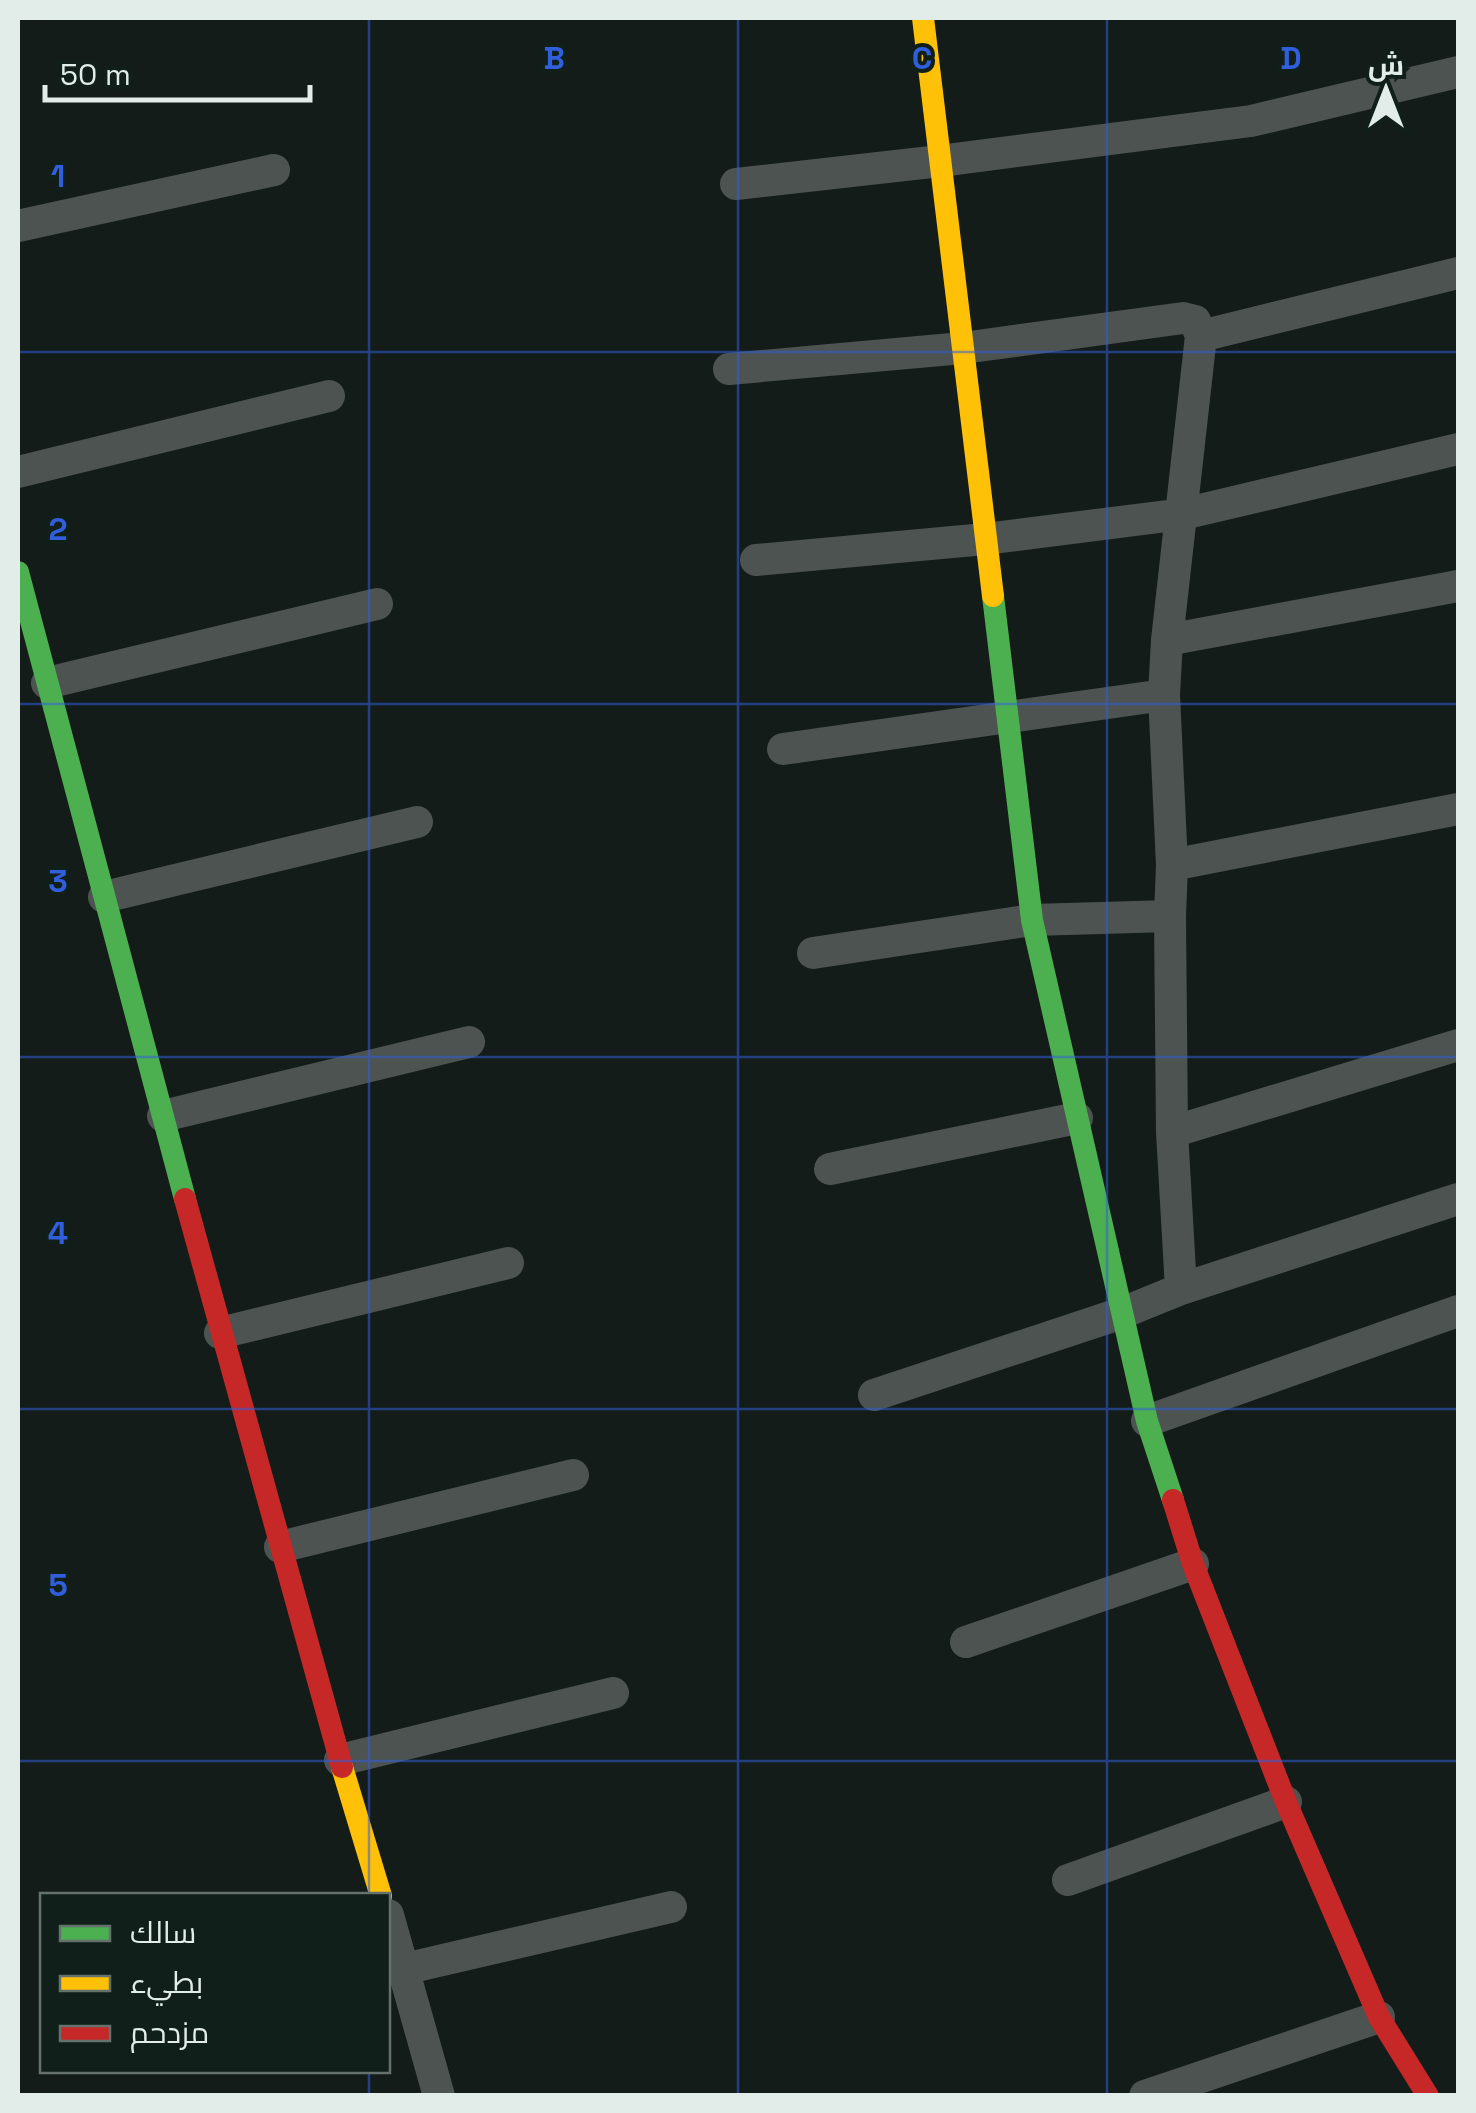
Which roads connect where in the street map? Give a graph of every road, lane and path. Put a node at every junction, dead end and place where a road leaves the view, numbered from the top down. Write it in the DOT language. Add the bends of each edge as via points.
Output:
graph roads {
  1 [pos="923,18"];
  2 [pos="1458,72"];
  3 [pos="940,162"];
  4 [pos="274,170"];
  5 [pos="736,184"];
  6 [pos="18,226"];
  7 [pos="1458,273"];
  8 [pos="1202,336"];
  9 [pos="963,348"];
  10 [pos="730,369"];
  11 [pos="328,396"];
  12 [pos="1458,449"];
  13 [pos="18,472"];
  14 [pos="1183,514"];
  15 [pos="986,538"];
  16 [pos="756,560"];
  17 [pos="18,572"];
  18 [pos="1458,586"];
  19 [pos="377,604"];
  20 [pos="1167,640"];
  21 [pos="47,683"];
  22 [pos="1164,695"];
  23 [pos="1007,716"];
  24 [pos="783,749"];
  25 [pos="1458,809"];
  26 [pos="417,822"];
  27 [pos="1172,864"];
  28 [pos="104,897"];
  29 [pos="1170,916"];
  30 [pos="1032,920"];
  31 [pos="813,953"];
  32 [pos="469,1042"];
  33 [pos="1458,1045"];
  34 [pos="164,1116"];
  35 [pos="1078,1118"];
  36 [pos="1172,1132"];
  37 [pos="830,1169"];
  38 [pos="1458,1198"];
  39 [pos="508,1264"];
  40 [pos="1181,1289"];
  41 [pos="1458,1312"];
  42 [pos="1122,1314"];
  43 [pos="220,1333"];
  44 [pos="874,1395"];
  45 [pos="1147,1420"];
  46 [pos="573,1475"];
  47 [pos="280,1547"];
  48 [pos="1193,1564"];
  49 [pos="966,1642"];
  50 [pos="613,1693"];
  51 [pos="340,1760"];
  52 [pos="1286,1802"];
  53 [pos="1068,1880"];
  54 [pos="381,1893"];
  55 [pos="671,1907"];
  56 [pos="390,1922"];
  57 [pos="404,1970"];
  58 [pos="1380,2016"];
  59 [pos="438,2096"];
  60 [pos="1145,2096"];
  61 [pos="1428,2096"];
  1 -- 3 [label="street"];
  2 -- 3 [label="street" via="1251,122"];
  3 -- 5 [label="street"];
  3 -- 9 [label="street"];
  4 -- 6 [label="street"];
  7 -- 8 [label="street"];
  8 -- 9 [label="street" via="1195,322 1183,318"];
  8 -- 14 [label="street"];
  9 -- 10 [label="street"];
  9 -- 15 [label="street"];
  11 -- 13 [label="street"];
  12 -- 14 [label="street"];
  14 -- 15 [label="street"];
  14 -- 20 [label="street"];
  15 -- 16 [label="street"];
  15 -- 23 [label="street"];
  17 -- 21 [label="street"];
  18 -- 20 [label="street"];
  19 -- 21 [label="street"];
  20 -- 22 [label="street"];
  21 -- 28 [label="street"];
  22 -- 23 [label="street"];
  22 -- 27 [label="street"];
  23 -- 24 [label="street"];
  23 -- 30 [label="street"];
  25 -- 27 [label="street"];
  26 -- 28 [label="street"];
  27 -- 29 [label="street"];
  28 -- 34 [label="street"];
  29 -- 30 [label="street"];
  29 -- 36 [label="street"];
  30 -- 31 [label="street"];
  30 -- 35 [label="street"];
  32 -- 34 [label="street"];
  33 -- 36 [label="street"];
  34 -- 43 [label="street"];
  35 -- 37 [label="street"];
  35 -- 42 [label="street"];
  36 -- 40 [label="street"];
  38 -- 40 [label="street"];
  39 -- 43 [label="street"];
  40 -- 42 [label="street"];
  41 -- 45 [label="street"];
  42 -- 44 [label="street"];
  42 -- 45 [label="street"];
  43 -- 47 [label="street"];
  45 -- 48 [label="street"];
  46 -- 47 [label="street"];
  47 -- 51 [label="street"];
  48 -- 49 [label="street"];
  48 -- 52 [label="street"];
  50 -- 51 [label="street"];
  51 -- 54 [label="street"];
  52 -- 53 [label="street"];
  52 -- 58 [label="street"];
  55 -- 57 [label="street"];
  56 -- 57 [label="street"];
  57 -- 59 [label="street"];
  58 -- 60 [label="street"];
  58 -- 61 [label="street"];
}
